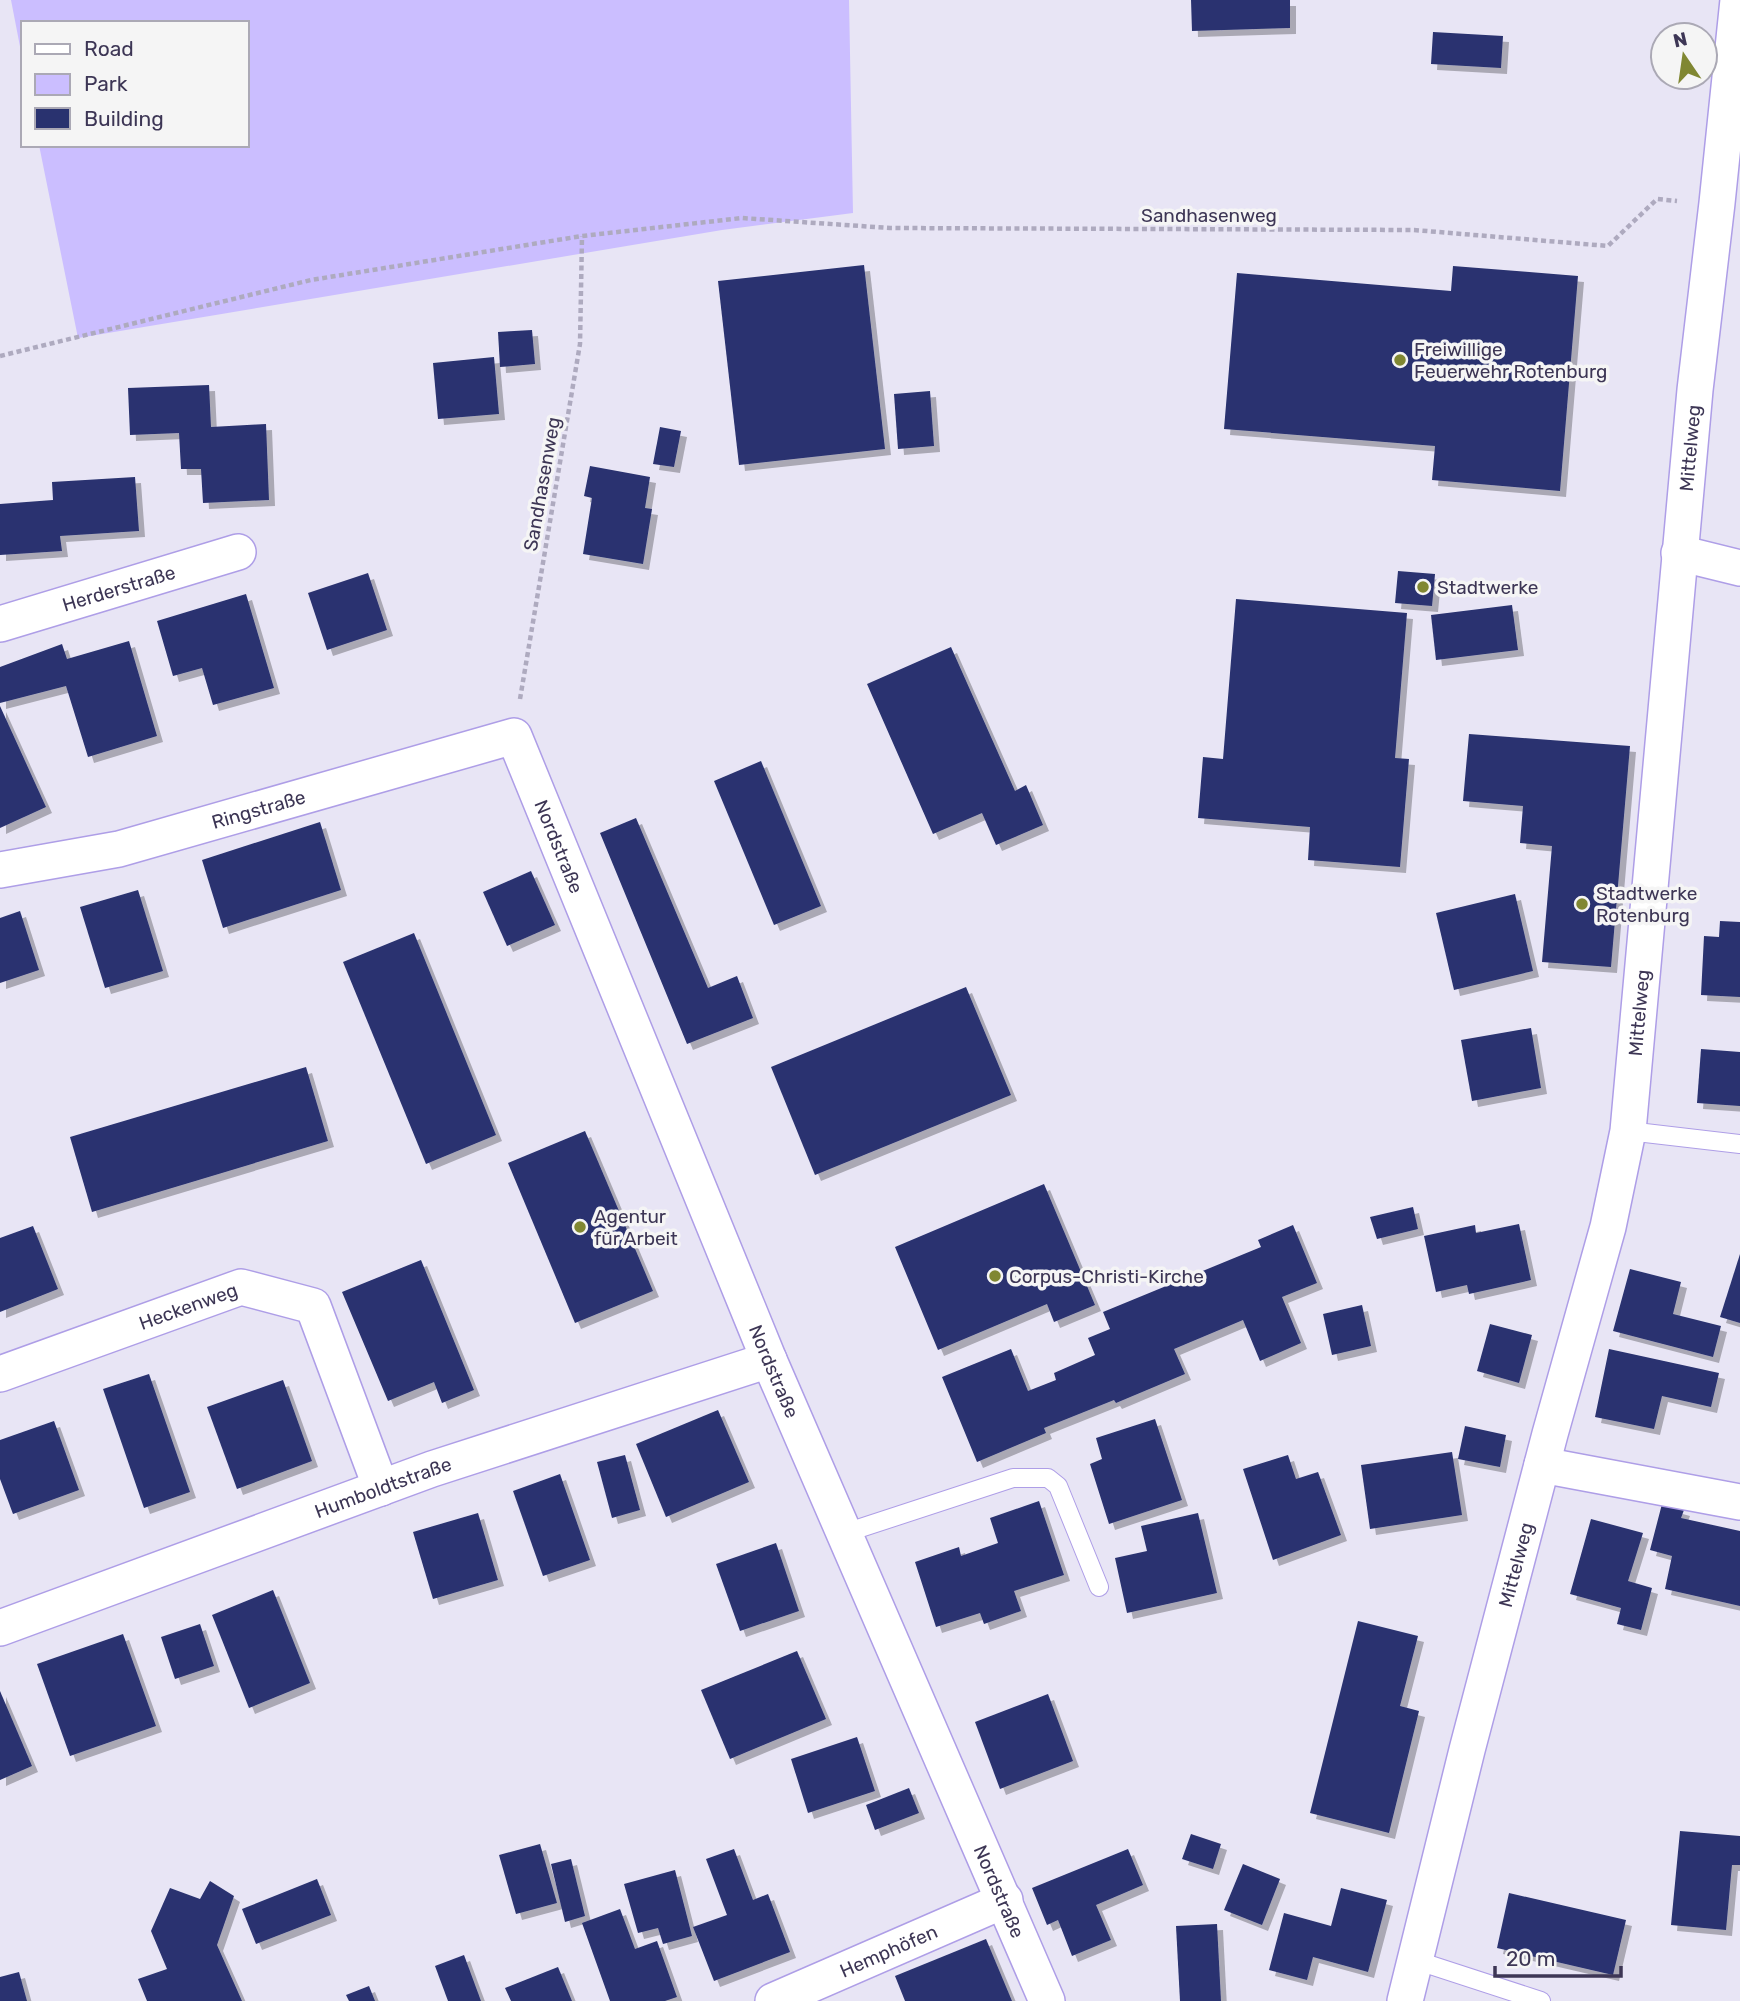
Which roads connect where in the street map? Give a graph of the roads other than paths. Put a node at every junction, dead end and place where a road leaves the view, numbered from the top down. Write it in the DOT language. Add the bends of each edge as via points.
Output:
graph roads {
  1 [pos="1738,0"];
  2 [pos="238,551"];
  3 [pos="1679,553"];
  4 [pos="1740,568"];
  5 [pos="0,624"];
  6 [pos="514,736"];
  7 [pos="0,870"];
  8 [pos="1628,1130"];
  9 [pos="1740,1143"];
  10 [pos="769,1360"];
  11 [pos="0,1374"];
  12 [pos="1542,1465"];
  13 [pos="381,1488"];
  14 [pos="1740,1502"];
  15 [pos="842,1534"];
  16 [pos="1099,1587"];
  17 [pos="0,1628"];
  18 [pos="1004,1900"];
  19 [pos="1415,1960"];
  20 [pos="773,2001"];
  21 [pos="1047,2001"];
  22 [pos="1405,2001"];
  23 [pos="1541,2001"];
  1 -- 3 [label="street, Mittelweg"];
  2 -- 5 [label="street, Herderstraße"];
  3 -- 4 [label="street"];
  3 -- 8 [label="street, Mittelweg"];
  6 -- 7 [label="street, Ringstraße" via="119,849"];
  6 -- 10 [label="street, Nordstraße"];
  8 -- 9 [label="lane"];
  8 -- 12 [label="street, Mittelweg" via="1608,1227"];
  10 -- 13 [label="street, Humboldtstraße"];
  10 -- 15 [label="street, Nordstraße"];
  11 -- 13 [label="street, Heckenweg" via="241,1287 313,1306"];
  12 -- 14 [label="street"];
  12 -- 19 [label="street, Mittelweg"];
  13 -- 17 [label="street, Humboldtstraße"];
  15 -- 16 [label="lane" via="1013,1479 1048,1478 1058,1486"];
  15 -- 18 [label="street, Nordstraße"];
  18 -- 20 [label="street, Hemphöfen"];
  18 -- 21 [label="street, Nordstraße"];
  19 -- 22 [label="street, Mittelweg"];
  19 -- 23 [label="lane"];
}
